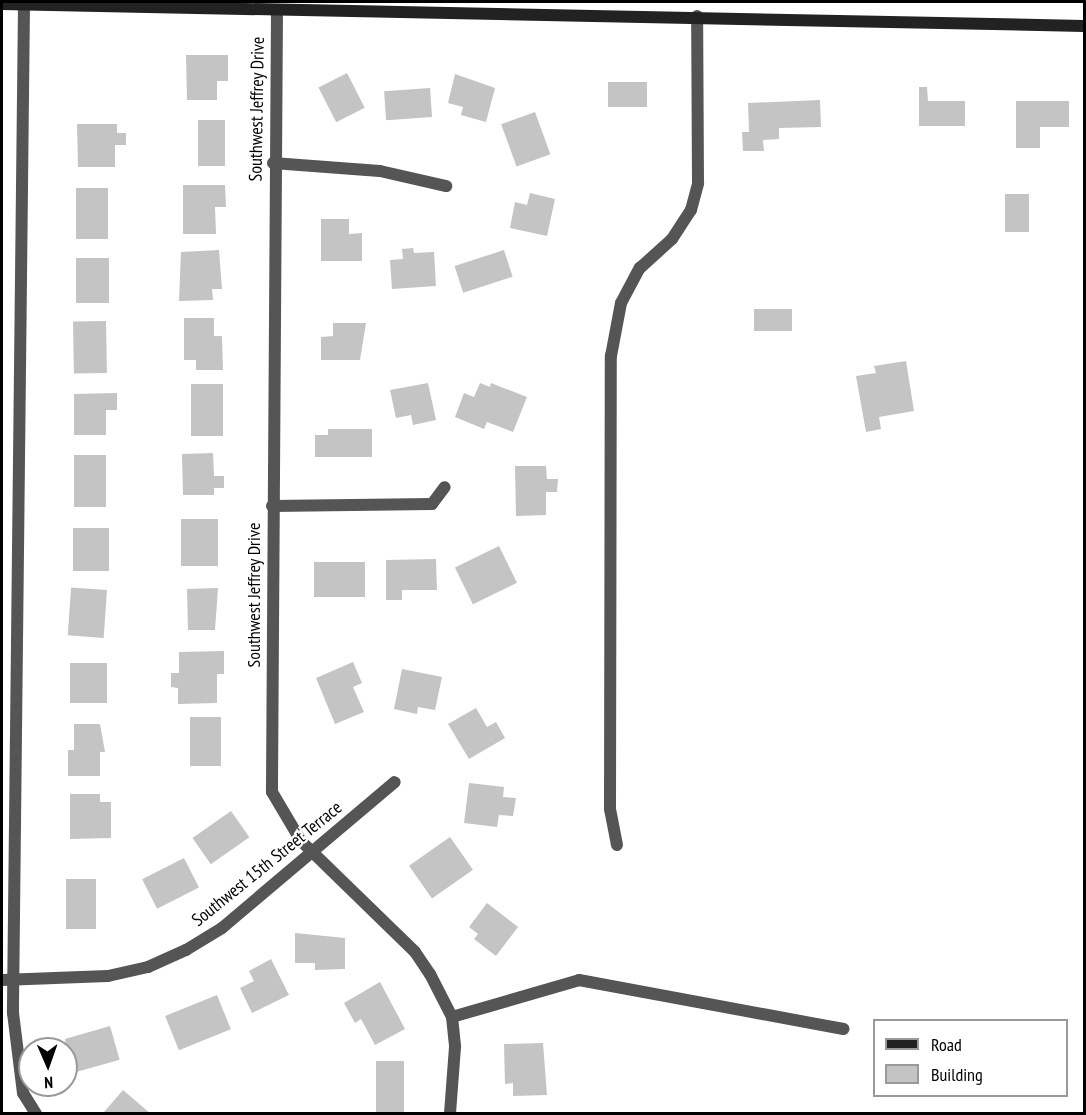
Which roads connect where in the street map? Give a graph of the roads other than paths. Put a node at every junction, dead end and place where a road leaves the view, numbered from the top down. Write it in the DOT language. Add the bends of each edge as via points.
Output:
graph roads {
  1 [pos="2,4"];
  2 [pos="24,5"];
  3 [pos="277,10"];
  4 [pos="697,16"];
  5 [pos="1084,26"];
  6 [pos="273,163"];
  7 [pos="446,186"];
  8 [pos="445,487"];
  9 [pos="272,506"];
  10 [pos="395,782"];
  11 [pos="617,845"];
  12 [pos="313,853"];
  13 [pos="7,980"];
  14 [pos="452,1017"];
  15 [pos="844,1029"];
  16 [pos="36,1113"];
  17 [pos="450,1113"];
  1 -- 2 [label="main road"];
  2 -- 3 [label="main road"];
  2 -- 13 [label="street"];
  3 -- 4 [label="main road"];
  3 -- 6 [label="street, Southwest Jeffrey Drive"];
  4 -- 5 [label="main road"];
  4 -- 11 [label="street" via="698,183 691,210 672,239 640,268 621,303 611,356 610,809"];
  6 -- 7 [label="street" via="380,171"];
  6 -- 9 [label="street, Southwest Jeffrey Drive"];
  8 -- 9 [label="street" via="432,504"];
  9 -- 12 [label="street, Southwest Jeffrey Drive" via="272,792 301,841"];
  10 -- 12 [label="street, Southwest 15th Street Terrace"];
  12 -- 13 [label="street, Southwest 15th Street Terrace" via="222,928 148,967 108,976"];
  12 -- 14 [label="street, Southwest Jeffrey Drive" via="415,952"];
  13 -- 16 [label="street" via="23,1093"];
  14 -- 15 [label="street" via="579,980"];
  14 -- 17 [label="street, Southwest Jeffrey Drive" via="455,1047"];
}
